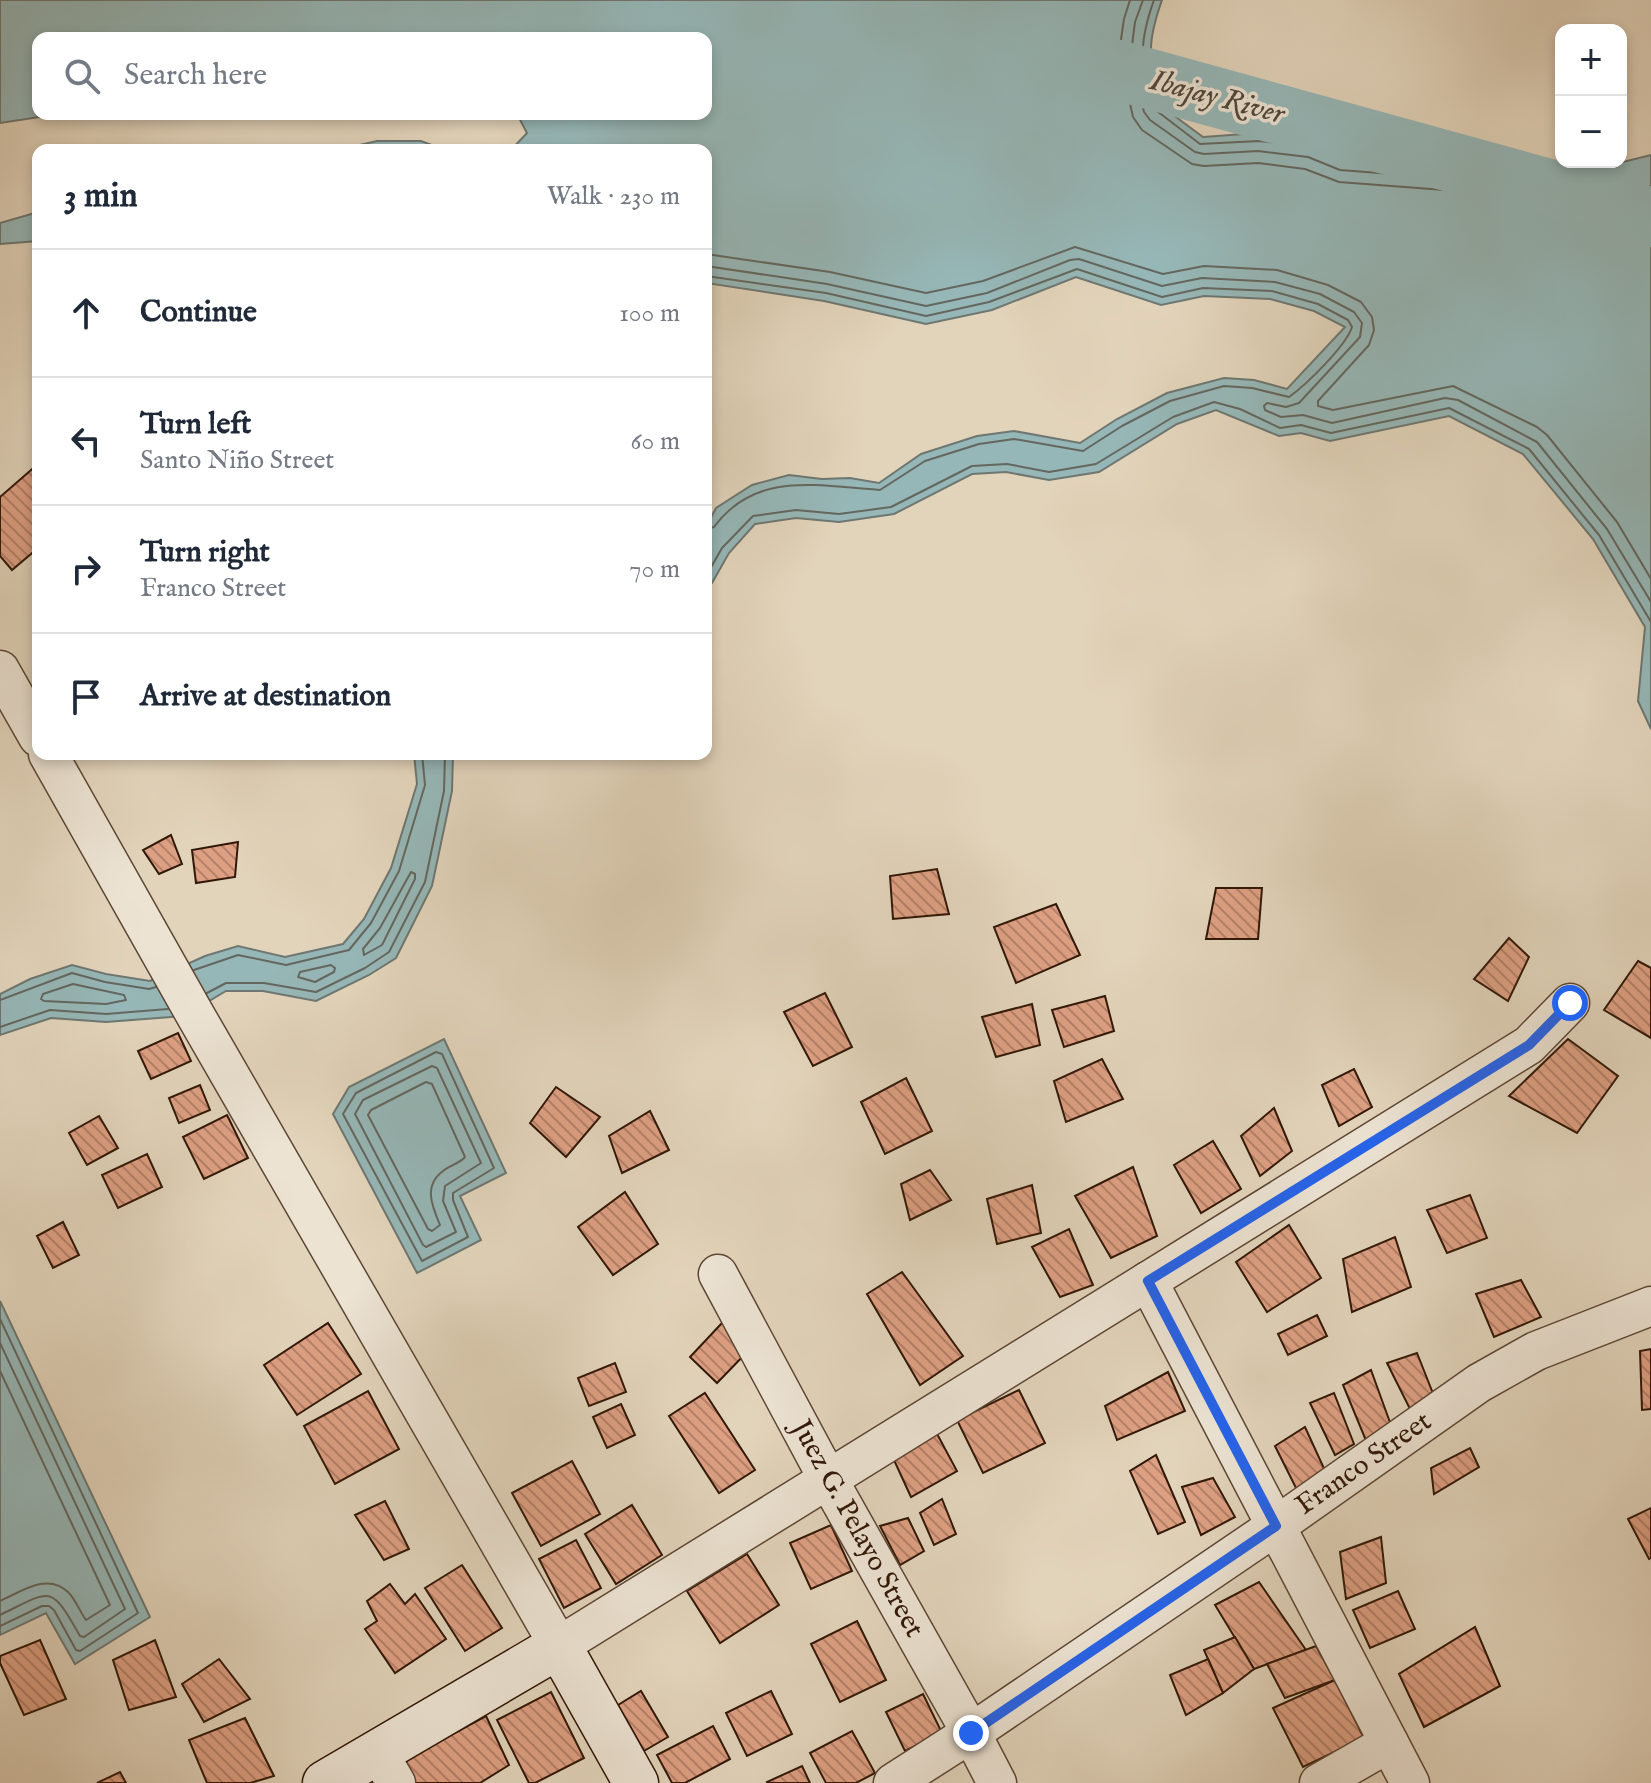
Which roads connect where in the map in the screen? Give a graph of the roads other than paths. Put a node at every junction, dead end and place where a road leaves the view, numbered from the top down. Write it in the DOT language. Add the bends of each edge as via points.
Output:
graph roads {
  1 [pos="0,670"];
  2 [pos="32,726"];
  3 [pos="51,760"];
  4 [pos="1570,1003"];
  5 [pos="718,1274"];
  6 [pos="1148,1281"];
  7 [pos="1651,1306"];
  8 [pos="828,1479"];
  9 [pos="1276,1526"];
  10 [pos="559,1646"];
  11 [pos="971,1733"];
  12 [pos="1389,1743"];
  13 [pos="387,1767"];
  14 [pos="325,1783"];
  15 [pos="636,1783"];
  16 [pos="893,1783"];
  17 [pos="997,1783"];
  18 [pos="1319,1783"];
  19 [pos="1410,1783"];
  1 -- 2 [label="street"];
  3 -- 10 [label="street"];
  4 -- 6 [label="street" via="1529,1045"];
  5 -- 8 [label="street, Juez G. Pelayo Street"];
  6 -- 8 [label="street"];
  6 -- 9 [label="street"];
  7 -- 9 [label="street, Franco Street" via="1536,1351 1479,1383"];
  8 -- 10 [label="street"];
  8 -- 11 [label="street, Juez G. Pelayo Street"];
  9 -- 11 [label="street, Franco Street"];
  9 -- 12 [label="street"];
  10 -- 13 [label="street"];
  10 -- 15 [label="street"];
  11 -- 16 [label="street, Franco Street"];
  11 -- 17 [label="street, Juez G. Pelayo Street"];
  12 -- 18 [label="street"];
  12 -- 19 [label="street"];
  13 -- 14 [label="street"];
}
